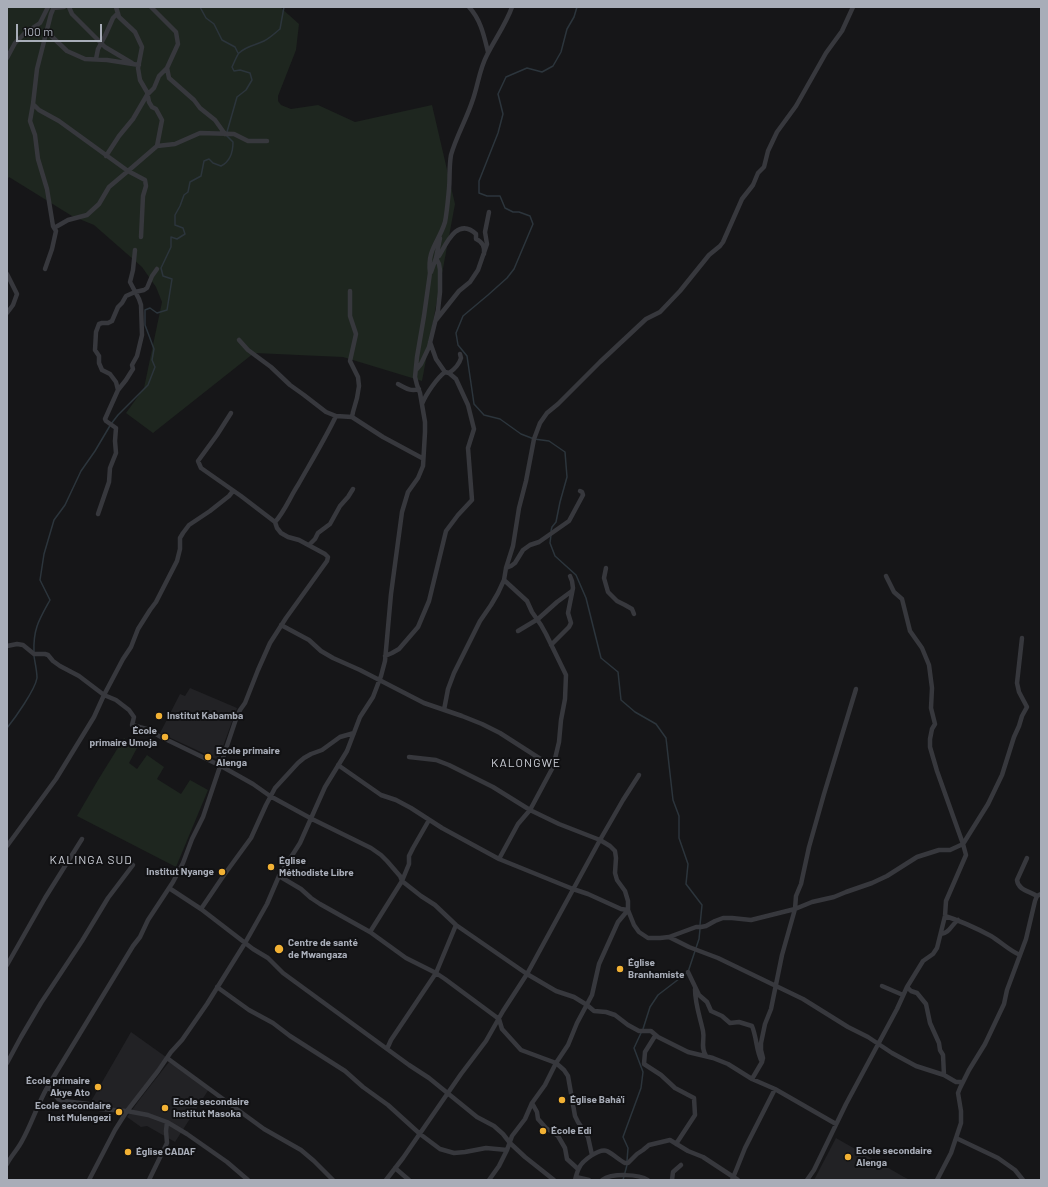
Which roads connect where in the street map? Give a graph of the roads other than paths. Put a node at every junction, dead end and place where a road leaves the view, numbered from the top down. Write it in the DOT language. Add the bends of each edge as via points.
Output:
graph roads {
  1 [pos="52,7"];
  2 [pos="64,7"];
  3 [pos="69,7"];
  4 [pos="151,7"];
  5 [pos="469,7"];
  6 [pos="512,7"];
  7 [pos="853,7"];
  8 [pos="116,9"];
  9 [pos="46,31"];
  10 [pos="102,44"];
  11 [pos="488,52"];
  12 [pos="7,58"];
  13 [pos="96,60"];
  14 [pos="136,65"];
  15 [pos="167,68"];
  16 [pos="147,95"];
  17 [pos="33,104"];
  18 [pos="225,134"];
  19 [pos="267,141"];
  20 [pos="157,146"];
  21 [pos="106,156"];
  22 [pos="128,172"];
  23 [pos="489,212"];
  24 [pos="54,228"];
  25 [pos="442,231"];
  26 [pos="141,237"];
  27 [pos="135,250"];
  28 [pos="484,254"];
  29 [pos="436,258"];
  30 [pos="45,269"];
  31 [pos="157,269"];
  32 [pos="430,273"];
  33 [pos="7,274"];
  34 [pos="350,291"];
  35 [pos="135,292"];
  36 [pos="7,313"];
  37 [pos="435,321"];
  38 [pos="239,340"];
  39 [pos="430,340"];
  40 [pos="460,354"];
  41 [pos="416,370"];
  42 [pos="447,372"];
  43 [pos="398,384"];
  44 [pos="419,389"];
  45 [pos="118,390"];
  46 [pos="422,405"];
  47 [pos="231,413"];
  48 [pos="336,416"];
  49 [pos="352,417"];
  50 [pos="422,458"];
  51 [pos="353,489"];
  52 [pos="233,491"];
  53 [pos="580,491"];
  54 [pos="98,514"];
  55 [pos="275,522"];
  56 [pos="309,545"];
  57 [pos="506,568"];
  58 [pos="606,568"];
  59 [pos="570,576"];
  60 [pos="886,576"];
  61 [pos="504,580"];
  62 [pos="572,591"];
  63 [pos="634,614"];
  64 [pos="538,619"];
  65 [pos="281,625"];
  66 [pos="518,631"];
  67 [pos="1022,638"];
  68 [pos="551,645"];
  69 [pos="7,646"];
  70 [pos="385,656"];
  71 [pos="379,680"];
  72 [pos="856,689"];
  73 [pos="104,695"];
  74 [pos="444,710"];
  75 [pos="354,733"];
  76 [pos="409,757"];
  77 [pos="338,765"];
  78 [pos="220,766"];
  79 [pos="553,767"];
  80 [pos="639,775"];
  81 [pos="270,796"];
  82 [pos="530,810"];
  83 [pos="312,819"];
  84 [pos="429,820"];
  85 [pos="82,838"];
  86 [pos="600,840"];
  87 [pos="963,844"];
  88 [pos="7,846"];
  89 [pos="1027,858"];
  90 [pos="499,859"];
  91 [pos="133,865"];
  92 [pos="279,876"];
  93 [pos="402,881"];
  94 [pos="169,888"];
  95 [pos="573,889"];
  96 [pos="1039,895"];
  97 [pos="201,909"];
  98 [pos="628,910"];
  99 [pos="795,910"];
  100 [pos="945,916"];
  101 [pos="958,920"];
  102 [pos="456,925"];
  103 [pos="370,932"];
  104 [pos="941,934"];
  105 [pos="669,937"];
  106 [pos="245,943"];
  107 [pos="1020,955"];
  108 [pos="7,965"];
  109 [pos="688,972"];
  110 [pos="436,973"];
  111 [pos="527,974"];
  112 [pos="695,985"];
  113 [pos="776,986"];
  114 [pos="882,986"];
  115 [pos="217,987"];
  116 [pos="907,987"];
  117 [pos="903,995"];
  118 [pos="587,1005"];
  119 [pos="499,1019"];
  120 [pos="655,1036"];
  121 [pos="878,1044"];
  122 [pos="387,1049"];
  123 [pos="706,1056"];
  124 [pos="167,1058"];
  125 [pos="762,1062"];
  126 [pos="7,1063"];
  127 [pos="556,1063"];
  128 [pos="944,1076"];
  129 [pos="752,1079"];
  130 [pos="962,1082"];
  131 [pos="48,1086"];
  132 [pos="775,1089"];
  133 [pos="448,1093"];
  134 [pos="532,1103"];
  135 [pos="127,1111"];
  136 [pos="167,1122"];
  137 [pos="836,1124"];
  138 [pos="420,1134"];
  139 [pos="956,1138"];
  140 [pos="510,1143"];
  141 [pos="676,1144"];
  142 [pos="507,1150"];
  143 [pos="592,1155"];
  144 [pos="7,1164"];
  145 [pos="681,1165"];
  146 [pos="395,1168"];
  147 [pos="578,1169"];
  148 [pos="575,1179"];
  149 [pos="735,1179"];
  150 [pos="89,1180"];
  151 [pos="149,1180"];
  152 [pos="248,1180"];
  153 [pos="333,1180"];
  154 [pos="386,1180"];
  155 [pos="409,1180"];
  156 [pos="489,1180"];
  157 [pos="554,1180"];
  158 [pos="589,1180"];
  159 [pos="602,1180"];
  160 [pos="648,1180"];
  161 [pos="672,1180"];
  162 [pos="807,1180"];
  163 [pos="937,1180"];
  164 [pos="1023,1180"];
  1 -- 2 [label="street"];
  1 -- 9 [label="street"];
  1 -- 12 [label="street" via="40,23 15,43"];
  3 -- 10 [label="street" via="72,14"];
  4 -- 15 [label="street" via="176,32 178,44"];
  5 -- 11 [label="street" via="482,29"];
  6 -- 11 [label="street"];
  7 -- 57 [label="street" via="842,31 777,132 764,167 742,199 720,246 709,255 660,312 646,319 542,419 534,439 513,546"];
  8 -- 10 [label="street"];
  8 -- 14 [label="street" via="119,17 135,32 142,47"];
  9 -- 13 [label="street" via="67,51 85,59"];
  9 -- 17 [label="street" via="37,69"];
  10 -- 13 [label="street"];
  10 -- 14 [label="street"];
  11 -- 25 [label="street" via="451,156"];
  13 -- 14 [label="street"];
  14 -- 16 [label="street"];
  15 -- 16 [label="street"];
  15 -- 18 [label="street" via="169,78 215,120"];
  16 -- 20 [label="street" via="162,120"];
  16 -- 21 [label="street"];
  17 -- 21 [label="street"];
  17 -- 24 [label="street" via="30,121"];
  18 -- 19 [label="street" via="234,134 248,141"];
  18 -- 20 [label="street" via="200,133 174,144"];
  20 -- 22 [label="street"];
  21 -- 22 [label="street"];
  22 -- 24 [label="street" via="109,187 99,204 87,215 68,220"];
  22 -- 26 [label="street" via="145,180"];
  23 -- 28 [label="street"];
  24 -- 30 [label="street" via="56,231"];
  25 -- 29 [label="street"];
  25 -- 32 [label="street" via="432,248"];
  27 -- 35 [label="street" via="130,282"];
  28 -- 29 [label="street" via="484,248 476,239 476,234 470,229 463,228 450,237"];
  28 -- 37 [label="street" via="470,282 459,291"];
  29 -- 32 [label="street"];
  29 -- 37 [label="street" via="440,270 440,292"];
  31 -- 35 [label="street" via="148,288"];
  32 -- 41 [label="street"];
  33 -- 36 [label="street" via="17,294"];
  34 -- 49 [label="street" via="350,316 356,334 350,361 358,377 359,386"];
  35 -- 45 [label="street" via="141,305 142,335 133,369"];
  35 -- 45 [label="street" via="126,296 112,321 99,324 96,332 95,350 99,356 99,363 102,370 110,374 116,382"];
  37 -- 39 [label="street"];
  38 -- 48 [label="street" via="290,385 326,412"];
  39 -- 41 [label="street" via="426,354"];
  39 -- 42 [label="street" via="436,359"];
  40 -- 42 [label="street" via="459,363"];
  41 -- 44 [label="street"];
  42 -- 46 [label="street" via="439,377"];
  42 -- 70 [label="street" via="456,379 468,405 474,429 468,448 472,500 446,531 429,601 418,627 399,649"];
  43 -- 44 [label="street" via="414,391"];
  44 -- 46 [label="street"];
  45 -- 54 [label="street" via="105,419 116,428 116,453"];
  46 -- 50 [label="street" via="425,432"];
  47 -- 52 [label="street" via="198,461 201,468"];
  48 -- 49 [label="street"];
  48 -- 55 [label="street" via="285,509"];
  49 -- 50 [label="street"];
  50 -- 70 [label="street" via="421,471 408,492 402,512"];
  51 -- 56 [label="street" via="330,524"];
  52 -- 55 [label="street"];
  52 -- 73 [label="street" via="210,512 189,525 183,533 177,561"];
  53 -- 57 [label="street" via="582,495 568,521 523,550 514,563"];
  55 -- 56 [label="street" via="281,534"];
  56 -- 65 [label="street" via="325,554 328,557 327,561"];
  57 -- 61 [label="street"];
  58 -- 63 [label="street" via="604,578 608,592 620,603 632,609"];
  59 -- 62 [label="street"];
  60 -- 87 [label="street" via="894,592 902,599 910,630 929,664 931,708 935,724 930,747"];
  61 -- 64 [label="street" via="527,600"];
  61 -- 74 [label="street" via="454,673"];
  62 -- 64 [label="street"];
  62 -- 68 [label="street" via="568,613 571,623"];
  64 -- 66 [label="street"];
  64 -- 68 [label="street"];
  65 -- 71 [label="street" via="309,640 324,653"];
  65 -- 78 [label="street" via="270,643 240,710"];
  67 -- 87 [label="street" via="1017,683 1027,708 1014,737 1002,775 988,804"];
  68 -- 79 [label="street" via="566,675 565,700"];
  69 -- 73 [label="street" via="23,645 34,654 48,655"];
  70 -- 71 [label="street"];
  71 -- 74 [label="street" via="424,703"];
  71 -- 75 [label="street"];
  72 -- 99 [label="street" via="819,809 796,896"];
  73 -- 78 [label="street" via="129,710 134,717 132,725 150,730"];
  73 -- 88 [label="street" via="94,717 56,779"];
  74 -- 79 [label="street" via="500,733"];
  75 -- 77 [label="street"];
  75 -- 81 [label="street" via="340,737 322,750 304,758"];
  76 -- 82 [label="street" via="449,764"];
  77 -- 83 [label="street" via="325,787"];
  77 -- 84 [label="street" via="381,794"];
  78 -- 81 [label="street"];
  78 -- 94 [label="street" via="203,817"];
  79 -- 82 [label="street"];
  80 -- 86 [label="street"];
  81 -- 83 [label="street"];
  81 -- 97 [label="street" via="251,838"];
  82 -- 86 [label="street"];
  82 -- 90 [label="street" via="518,824"];
  83 -- 92 [label="street"];
  83 -- 93 [label="street" via="371,848 381,855"];
  84 -- 90 [label="street"];
  84 -- 93 [label="street" via="412,848"];
  85 -- 108 [label="street"];
  86 -- 95 [label="street"];
  86 -- 98 [label="street" via="615,851 615,873 625,891"];
  87 -- 99 [label="street" via="950,850 917,856 872,883"];
  87 -- 100 [label="street" via="966,855 946,901"];
  89 -- 96 [label="street" via="1017,883 1020,888"];
  90 -- 95 [label="street"];
  91 -- 126 [label="street" via="108,898 41,1003"];
  92 -- 103 [label="street" via="320,904"];
  92 -- 106 [label="street"];
  93 -- 102 [label="street" via="435,905"];
  93 -- 103 [label="street"];
  94 -- 97 [label="street"];
  94 -- 131 [label="street"];
  95 -- 98 [label="street"];
  95 -- 111 [label="street"];
  96 -- 107 [label="street" via="1034,901"];
  97 -- 106 [label="street"];
  98 -- 105 [label="street" via="639,932 648,938"];
  98 -- 118 [label="street" via="618,922 599,964 592,996"];
  99 -- 105 [label="street" via="752,920 723,918"];
  99 -- 113 [label="street"];
  100 -- 101 [label="street"];
  100 -- 104 [label="street"];
  101 -- 104 [label="street" via="950,930"];
  101 -- 107 [label="street" via="991,936"];
  102 -- 110 [label="street"];
  102 -- 111 [label="street"];
  103 -- 110 [label="street" via="406,958"];
  104 -- 116 [label="street" via="937,948 923,961"];
  105 -- 113 [label="street"];
  106 -- 115 [label="street"];
  106 -- 122 [label="street"];
  107 -- 130 [label="street" via="1000,1013"];
  109 -- 112 [label="street"];
  110 -- 119 [label="street"];
  110 -- 122 [label="street"];
  111 -- 118 [label="street"];
  111 -- 119 [label="street"];
  112 -- 123 [label="street" via="703,1033 703,1050"];
  112 -- 125 [label="street" via="711,1011 730,1023 739,1022 752,1026"];
  113 -- 121 [label="street" via="803,998"];
  113 -- 125 [label="street" via="761,1043"];
  114 -- 117 [label="street"];
  115 -- 124 [label="street"];
  115 -- 138 [label="street" via="344,1071"];
  116 -- 117 [label="street"];
  116 -- 128 [label="street" via="917,993 926,1004 930,1023 943,1055"];
  117 -- 121 [label="street"];
  118 -- 120 [label="street" via="594,1011 614,1015 639,1031 651,1031"];
  118 -- 127 [label="street" via="568,1045"];
  119 -- 127 [label="street" via="502,1028 521,1050"];
  119 -- 133 [label="street"];
  120 -- 123 [label="street" via="688,1052"];
  120 -- 141 [label="street" via="645,1052 644,1064 675,1088 694,1098 695,1115"];
  121 -- 128 [label="street" via="916,1066"];
  121 -- 137 [label="street"];
  122 -- 133 [label="street"];
  123 -- 129 [label="street" via="728,1064"];
  124 -- 135 [label="street"];
  124 -- 153 [label="street" via="264,1129 300,1150"];
  125 -- 129 [label="street"];
  127 -- 134 [label="street"];
  127 -- 143 [label="street" via="568,1076 575,1116 588,1137"];
  128 -- 130 [label="street"];
  129 -- 132 [label="street"];
  130 -- 139 [label="street" via="958,1093 961,1123"];
  131 -- 135 [label="street" via="58,1099 64,1102"];
  131 -- 144 [label="street" via="22,1141"];
  132 -- 137 [label="street"];
  132 -- 149 [label="street" via="745,1148"];
  133 -- 138 [label="street"];
  133 -- 140 [label="street" via="477,1117 494,1126"];
  134 -- 140 [label="street"];
  134 -- 147 [label="street" via="538,1119 558,1136 565,1148 567,1159"];
  135 -- 136 [label="street"];
  135 -- 150 [label="street"];
  136 -- 151 [label="street" via="167,1143"];
  136 -- 152 [label="street" via="227,1162"];
  137 -- 162 [label="street"];
  138 -- 142 [label="street" via="440,1149 454,1153 486,1148"];
  138 -- 146 [label="street"];
  139 -- 163 [label="street"];
  139 -- 164 [label="street" via="998,1158 1015,1170"];
  140 -- 142 [label="street"];
  140 -- 157 [label="street"];
  141 -- 143 [label="street" via="670,1140 649,1144 628,1164 606,1151 601,1150"];
  141 -- 149 [label="street" via="703,1157"];
  142 -- 156 [label="street"];
  143 -- 147 [label="street"];
  145 -- 161 [label="street" via="673,1172"];
  146 -- 154 [label="street"];
  146 -- 155 [label="street"];
  147 -- 148 [label="street"];
  148 -- 158 [label="street"];
  159 -- 160 [label="street" via="619,1174"];
}
